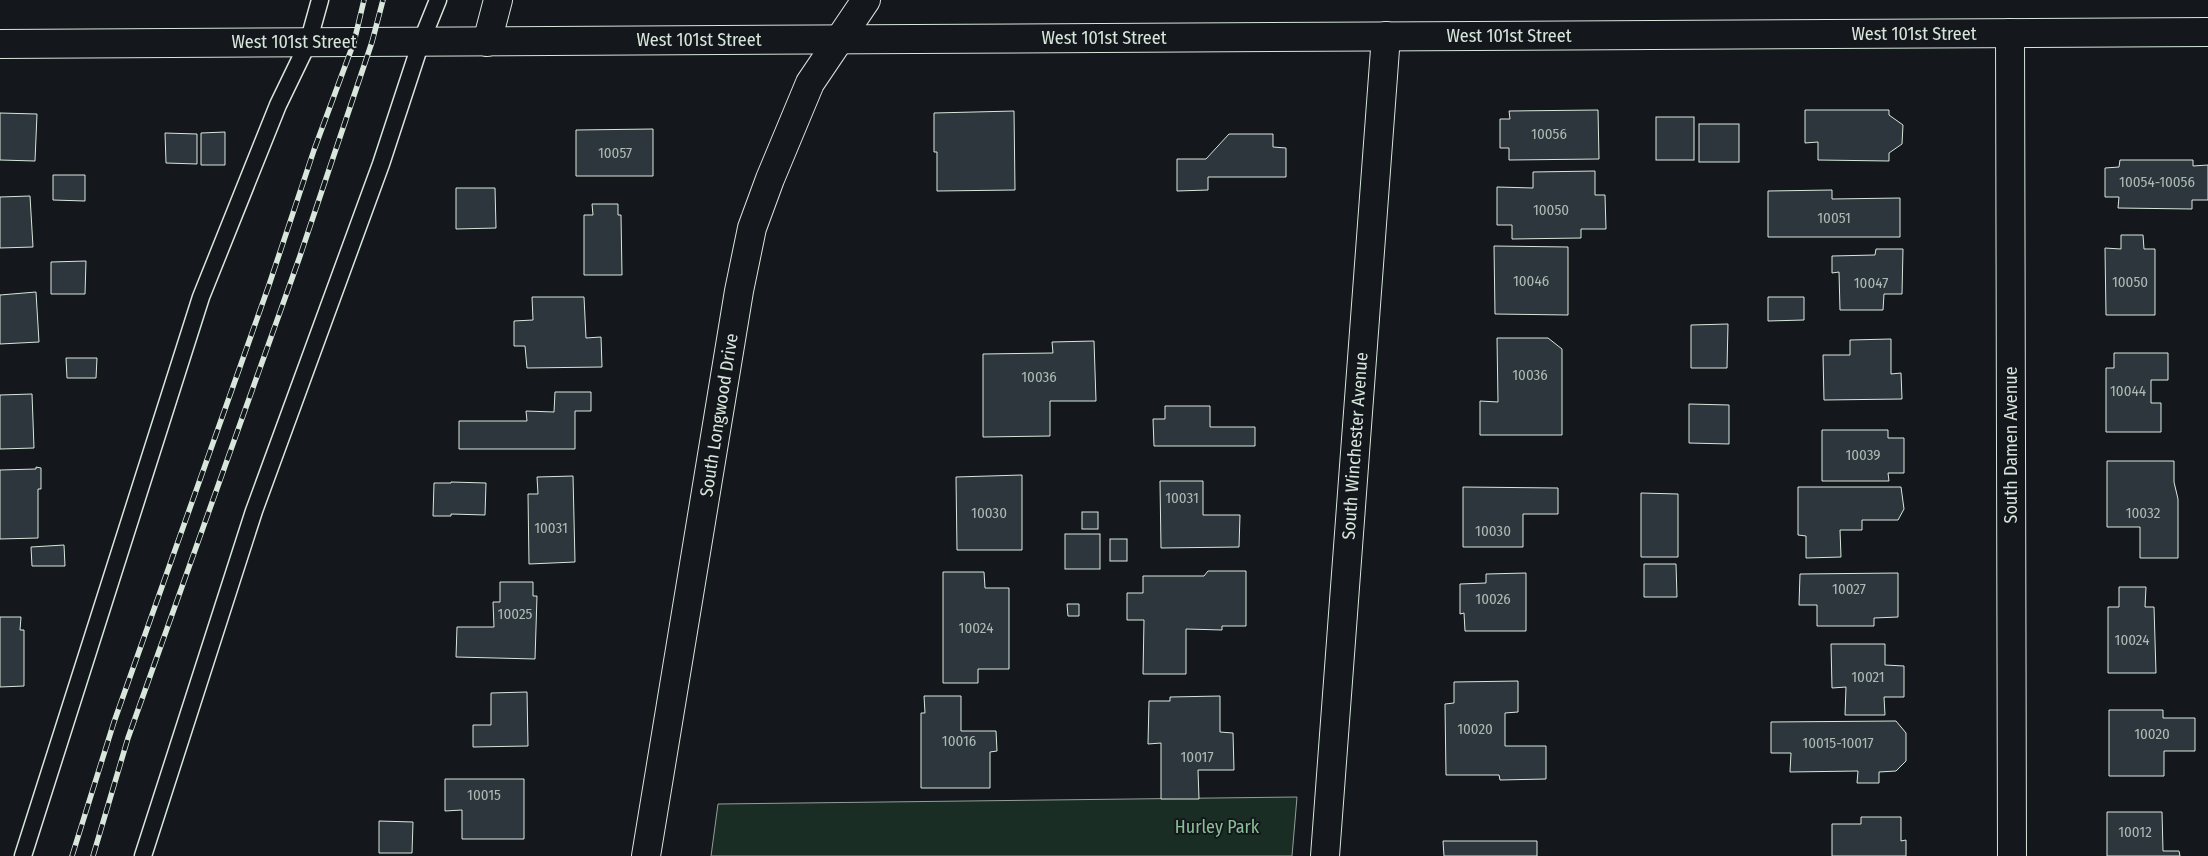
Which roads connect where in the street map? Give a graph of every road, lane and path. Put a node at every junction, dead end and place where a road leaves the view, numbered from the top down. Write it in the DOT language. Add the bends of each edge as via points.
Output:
graph roads {
  1 [pos="320,0"];
  2 [pos="438,0"];
  3 [pos="498,0"];
  4 [pos="866,0"];
  5 [pos="2208,32"];
  6 [pos="2010,33"];
  7 [pos="1386,36"];
  8 [pos="838,40"];
  9 [pos="421,42"];
  10 [pos="487,42"];
  11 [pos="308,43"];
  12 [pos="0,44"];
  13 [pos="23,856"];
  14 [pos="143,856"];
  15 [pos="646,856"];
  16 [pos="1325,856"];
  17 [pos="2012,856"];
  1 -- 11 [label="lane"];
  2 -- 9 [label="lane"];
  3 -- 10 [label="street"];
  4 -- 8 [label="street, South Longwood Drive"];
  5 -- 6 [label="street, West 101st Street"];
  6 -- 7 [label="street, West 101st Street"];
  6 -- 17 [label="street, South Damen Avenue"];
  7 -- 8 [label="street, West 101st Street"];
  7 -- 16 [label="street, South Winchester Avenue"];
  8 -- 10 [label="street, West 101st Street"];
  8 -- 15 [label="street, South Longwood Drive" via="810,83 752,228"];
  9 -- 10 [label="street, West 101st Street"];
  9 -- 11 [label="street, West 101st Street"];
  9 -- 14 [label="lane" via="381,164 254,511"];
  11 -- 12 [label="street, West 101st Street"];
  11 -- 13 [label="lane" via="278,105 201,297"];
}
